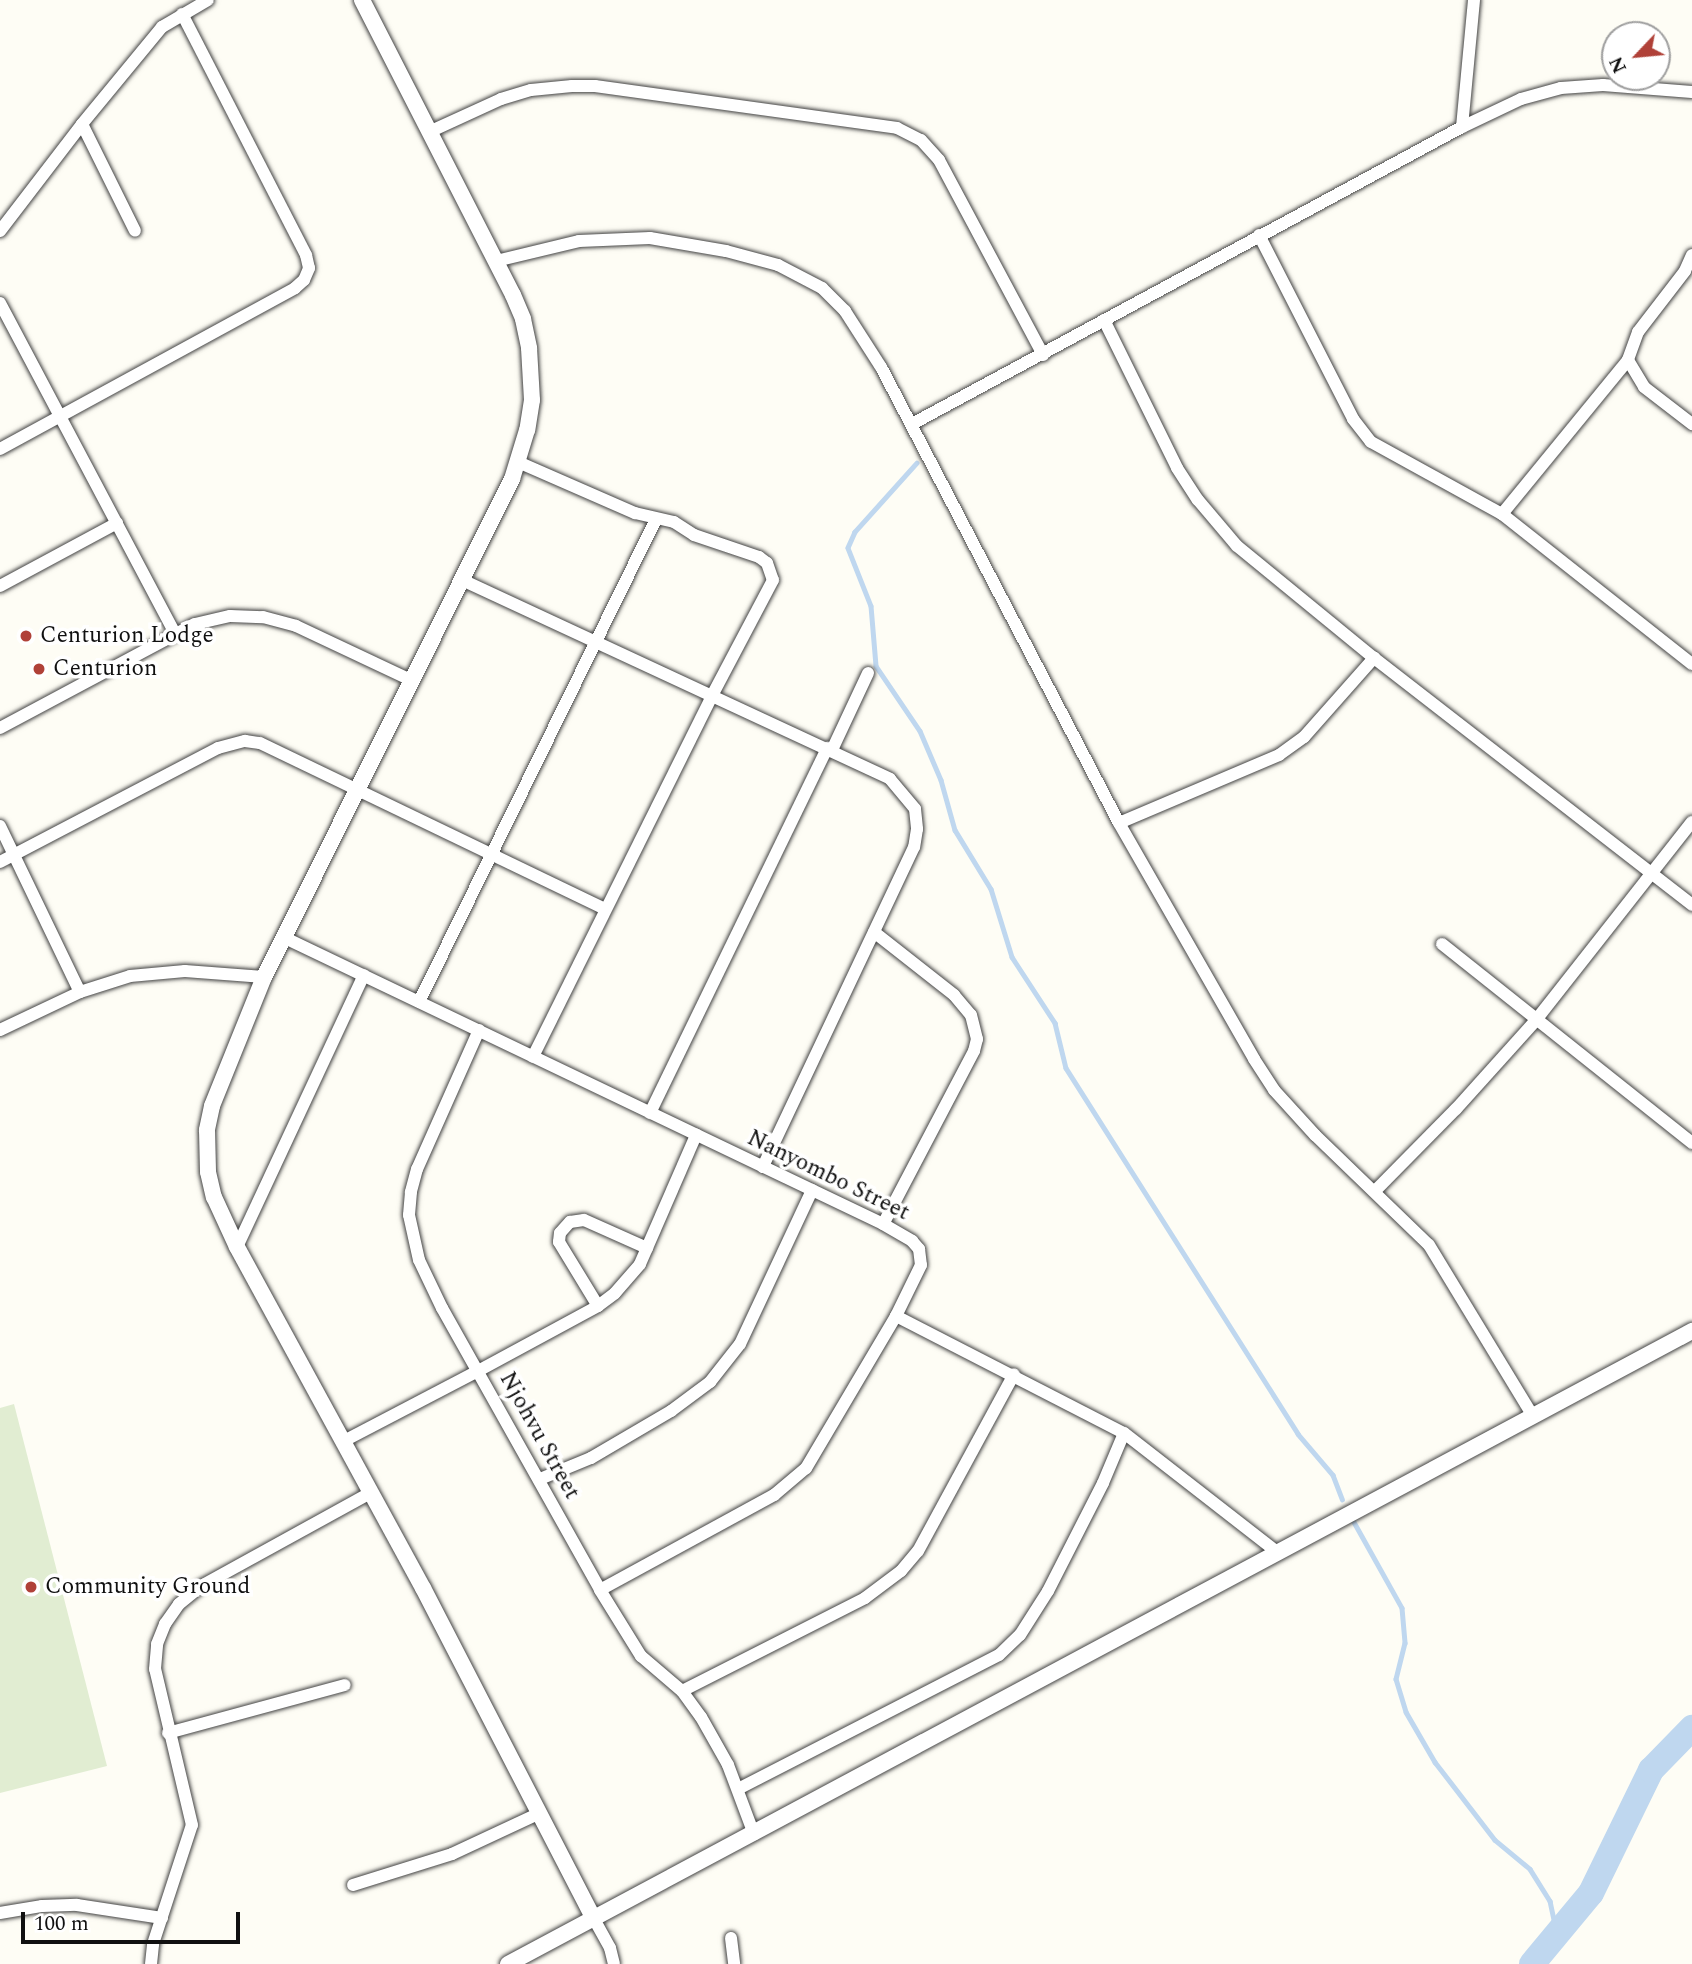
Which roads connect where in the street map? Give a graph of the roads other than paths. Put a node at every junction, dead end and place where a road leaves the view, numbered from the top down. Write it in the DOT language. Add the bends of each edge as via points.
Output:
graph roads {
  1 [pos="208,0"];
  2 [pos="362,0"];
  3 [pos="1474,0"];
  4 [pos="182,14"];
  5 [pos="1692,92"];
  6 [pos="82,124"];
  7 [pos="1462,127"];
  8 [pos="429,132"];
  9 [pos="0,231"];
  10 [pos="135,231"];
  11 [pos="1259,235"];
  12 [pos="1692,255"];
  13 [pos="496,261"];
  14 [pos="1,309"];
  15 [pos="1104,320"];
  16 [pos="1044,355"];
  17 [pos="1628,360"];
  18 [pos="62,415"];
  19 [pos="912,424"];
  20 [pos="1692,424"];
  21 [pos="0,449"];
  22 [pos="518,463"];
  23 [pos="1502,514"];
  24 [pos="656,519"];
  25 [pos="117,523"];
  26 [pos="460,579"];
  27 [pos="0,586"];
  28 [pos="175,634"];
  29 [pos="596,642"];
  30 [pos="1374,658"];
  31 [pos="1692,664"];
  32 [pos="868,673"];
  33 [pos="411,680"];
  34 [pos="713,694"];
  35 [pos="0,728"];
  36 [pos="830,749"];
  37 [pos="359,790"];
  38 [pos="1692,822"];
  39 [pos="1119,823"];
  40 [pos="0,825"];
  41 [pos="15,854"];
  42 [pos="489,854"];
  43 [pos="0,862"];
  44 [pos="1652,873"];
  45 [pos="1692,905"];
  46 [pos="605,909"];
  47 [pos="874,932"];
  48 [pos="283,937"];
  49 [pos="1442,944"];
  50 [pos="364,975"];
  51 [pos="264,977"];
  52 [pos="80,992"];
  53 [pos="419,1002"];
  54 [pos="1536,1020"];
  55 [pos="0,1030"];
  56 [pos="479,1031"];
  57 [pos="533,1056"];
  58 [pos="650,1113"];
  59 [pos="696,1135"];
  60 [pos="1692,1143"];
  61 [pos="763,1167"];
  62 [pos="812,1190"];
  63 [pos="1376,1190"];
  64 [pos="883,1224"];
  65 [pos="237,1247"];
  66 [pos="647,1248"];
  67 [pos="598,1306"];
  68 [pos="896,1316"];
  69 [pos="1692,1331"];
  70 [pos="478,1371"];
  71 [pos="1014,1374"];
  72 [pos="1533,1416"];
  73 [pos="1124,1433"];
  74 [pos="342,1442"];
  75 [pos="540,1479"];
  76 [pos="370,1493"];
  77 [pos="1277,1552"];
  78 [pos="600,1590"];
  79 [pos="345,1685"];
  80 [pos="682,1691"];
  81 [pos="168,1733"];
  82 [pos="738,1789"];
  83 [pos="540,1813"];
  84 [pos="754,1834"];
  85 [pos="353,1885"];
  86 [pos="0,1913"];
  87 [pos="162,1918"];
  88 [pos="594,1919"];
  89 [pos="731,1938"];
  90 [pos="151,1964"];
  91 [pos="508,1964"];
  92 [pos="614,1964"];
  93 [pos="734,1964"];
  1 -- 4 [label="street"];
  2 -- 8 [label="street"];
  3 -- 7 [label="street"];
  4 -- 6 [label="street" via="162,27"];
  4 -- 18 [label="street" via="309,268 295,288"];
  5 -- 7 [label="street" via="1603,85 1561,88 1521,99"];
  6 -- 9 [label="street"];
  6 -- 10 [label="street"];
  7 -- 11 [label="street"];
  8 -- 13 [label="street"];
  8 -- 16 [label="street" via="501,99 572,86 897,128 920,140 939,160"];
  11 -- 15 [label="street"];
  11 -- 23 [label="street" via="1361,431 1383,451"];
  12 -- 17 [label="street" via="1639,332"];
  13 -- 19 [label="street" via="558,244 624,237 726,251 778,265 822,288 845,311"];
  13 -- 22 [label="street" via="523,320 531,361 532,400"];
  14 -- 18 [label="street"];
  15 -- 16 [label="street"];
  15 -- 30 [label="street" via="1177,468 1206,510 1237,546"];
  16 -- 19 [label="street"];
  17 -- 20 [label="street" via="1644,387"];
  17 -- 23 [label="street"];
  18 -- 21 [label="street"];
  18 -- 25 [label="street"];
  19 -- 39 [label="street"];
  22 -- 24 [label="street"];
  22 -- 26 [label="street"];
  23 -- 31 [label="street"];
  24 -- 29 [label="street"];
  24 -- 34 [label="street" via="759,557 772,571 773,580"];
  25 -- 27 [label="street"];
  25 -- 28 [label="street"];
  26 -- 29 [label="street"];
  26 -- 33 [label="street"];
  28 -- 33 [label="street" via="212,619 263,617 296,626"];
  28 -- 35 [label="street"];
  29 -- 34 [label="street"];
  29 -- 42 [label="street"];
  30 -- 39 [label="street" via="1304,737 1279,755"];
  30 -- 44 [label="street"];
  32 -- 36 [label="street"];
  33 -- 37 [label="street"];
  34 -- 36 [label="street"];
  34 -- 46 [label="street"];
  36 -- 47 [label="street" via="890,779 915,809 914,846"];
  36 -- 58 [label="street"];
  37 -- 41 [label="street" via="260,743 231,743"];
  37 -- 42 [label="street"];
  37 -- 48 [label="street"];
  38 -- 44 [label="street"];
  39 -- 63 [label="street" via="1274,1090"];
  40 -- 41 [label="street"];
  41 -- 43 [label="street"];
  41 -- 52 [label="street"];
  42 -- 46 [label="street"];
  42 -- 53 [label="street"];
  44 -- 45 [label="street"];
  44 -- 54 [label="street"];
  46 -- 57 [label="street"];
  47 -- 61 [label="street"];
  47 -- 64 [label="street" via="954,995 971,1015 976,1039 974,1051"];
  48 -- 50 [label="street, Nanyombo Street"];
  48 -- 51 [label="street"];
  49 -- 54 [label="street"];
  50 -- 53 [label="street, Nanyombo Street"];
  50 -- 65 [label="street"];
  51 -- 52 [label="street" via="157,972"];
  51 -- 65 [label="street" via="212,1106 207,1130 214,1197"];
  52 -- 55 [label="street"];
  53 -- 56 [label="street, Nanyombo Street"];
  54 -- 60 [label="street"];
  54 -- 63 [label="street"];
  56 -- 57 [label="street, Nanyombo Street"];
  56 -- 70 [label="street, Njohvu Street" via="417,1169 409,1215 419,1260"];
  57 -- 58 [label="street, Nanyombo Street"];
  58 -- 59 [label="street, Nanyombo Street"];
  59 -- 61 [label="street, Nanyombo Street"];
  59 -- 66 [label="street"];
  61 -- 62 [label="street, Nanyombo Street"];
  62 -- 64 [label="street, Nanyombo Street"];
  62 -- 75 [label="street" via="740,1344 710,1382 591,1458"];
  63 -- 72 [label="street" via="1439,1258"];
  64 -- 68 [label="street, Nanyombo Street" via="912,1241 921,1256"];
  65 -- 74 [label="street"];
  66 -- 67 [label="street" via="629,1280"];
  66 -- 67 [label="street" via="584,1220 570,1222 560,1233 559,1242"];
  67 -- 70 [label="street"];
  68 -- 71 [label="street"];
  68 -- 78 [label="street" via="818,1452 791,1482"];
  69 -- 72 [label="street"];
  70 -- 74 [label="street"];
  70 -- 75 [label="street, Njohvu Street"];
  71 -- 73 [label="street"];
  71 -- 80 [label="street" via="918,1550 901,1571 865,1598"];
  72 -- 77 [label="street"];
  73 -- 77 [label="street"];
  73 -- 82 [label="street" via="1048,1591 1020,1635 999,1655"];
  74 -- 76 [label="street"];
  75 -- 78 [label="street, Njohvu Street"];
  76 -- 81 [label="street" via="201,1586 179,1604 157,1644 155,1669"];
  76 -- 83 [label="street"];
  77 -- 84 [label="street"];
  78 -- 80 [label="street, Njohvu Street" via="641,1656"];
  79 -- 81 [label="street"];
  80 -- 82 [label="street, Njohvu Street" via="701,1717"];
  81 -- 87 [label="street" via="192,1825"];
  82 -- 84 [label="street, Njohvu Street"];
  83 -- 85 [label="street" via="452,1854"];
  83 -- 88 [label="street"];
  84 -- 88 [label="street"];
  86 -- 87 [label="street" via="77,1905"];
  87 -- 90 [label="street"];
  88 -- 91 [label="street"];
  88 -- 92 [label="street"];
  89 -- 93 [label="street"];
}
